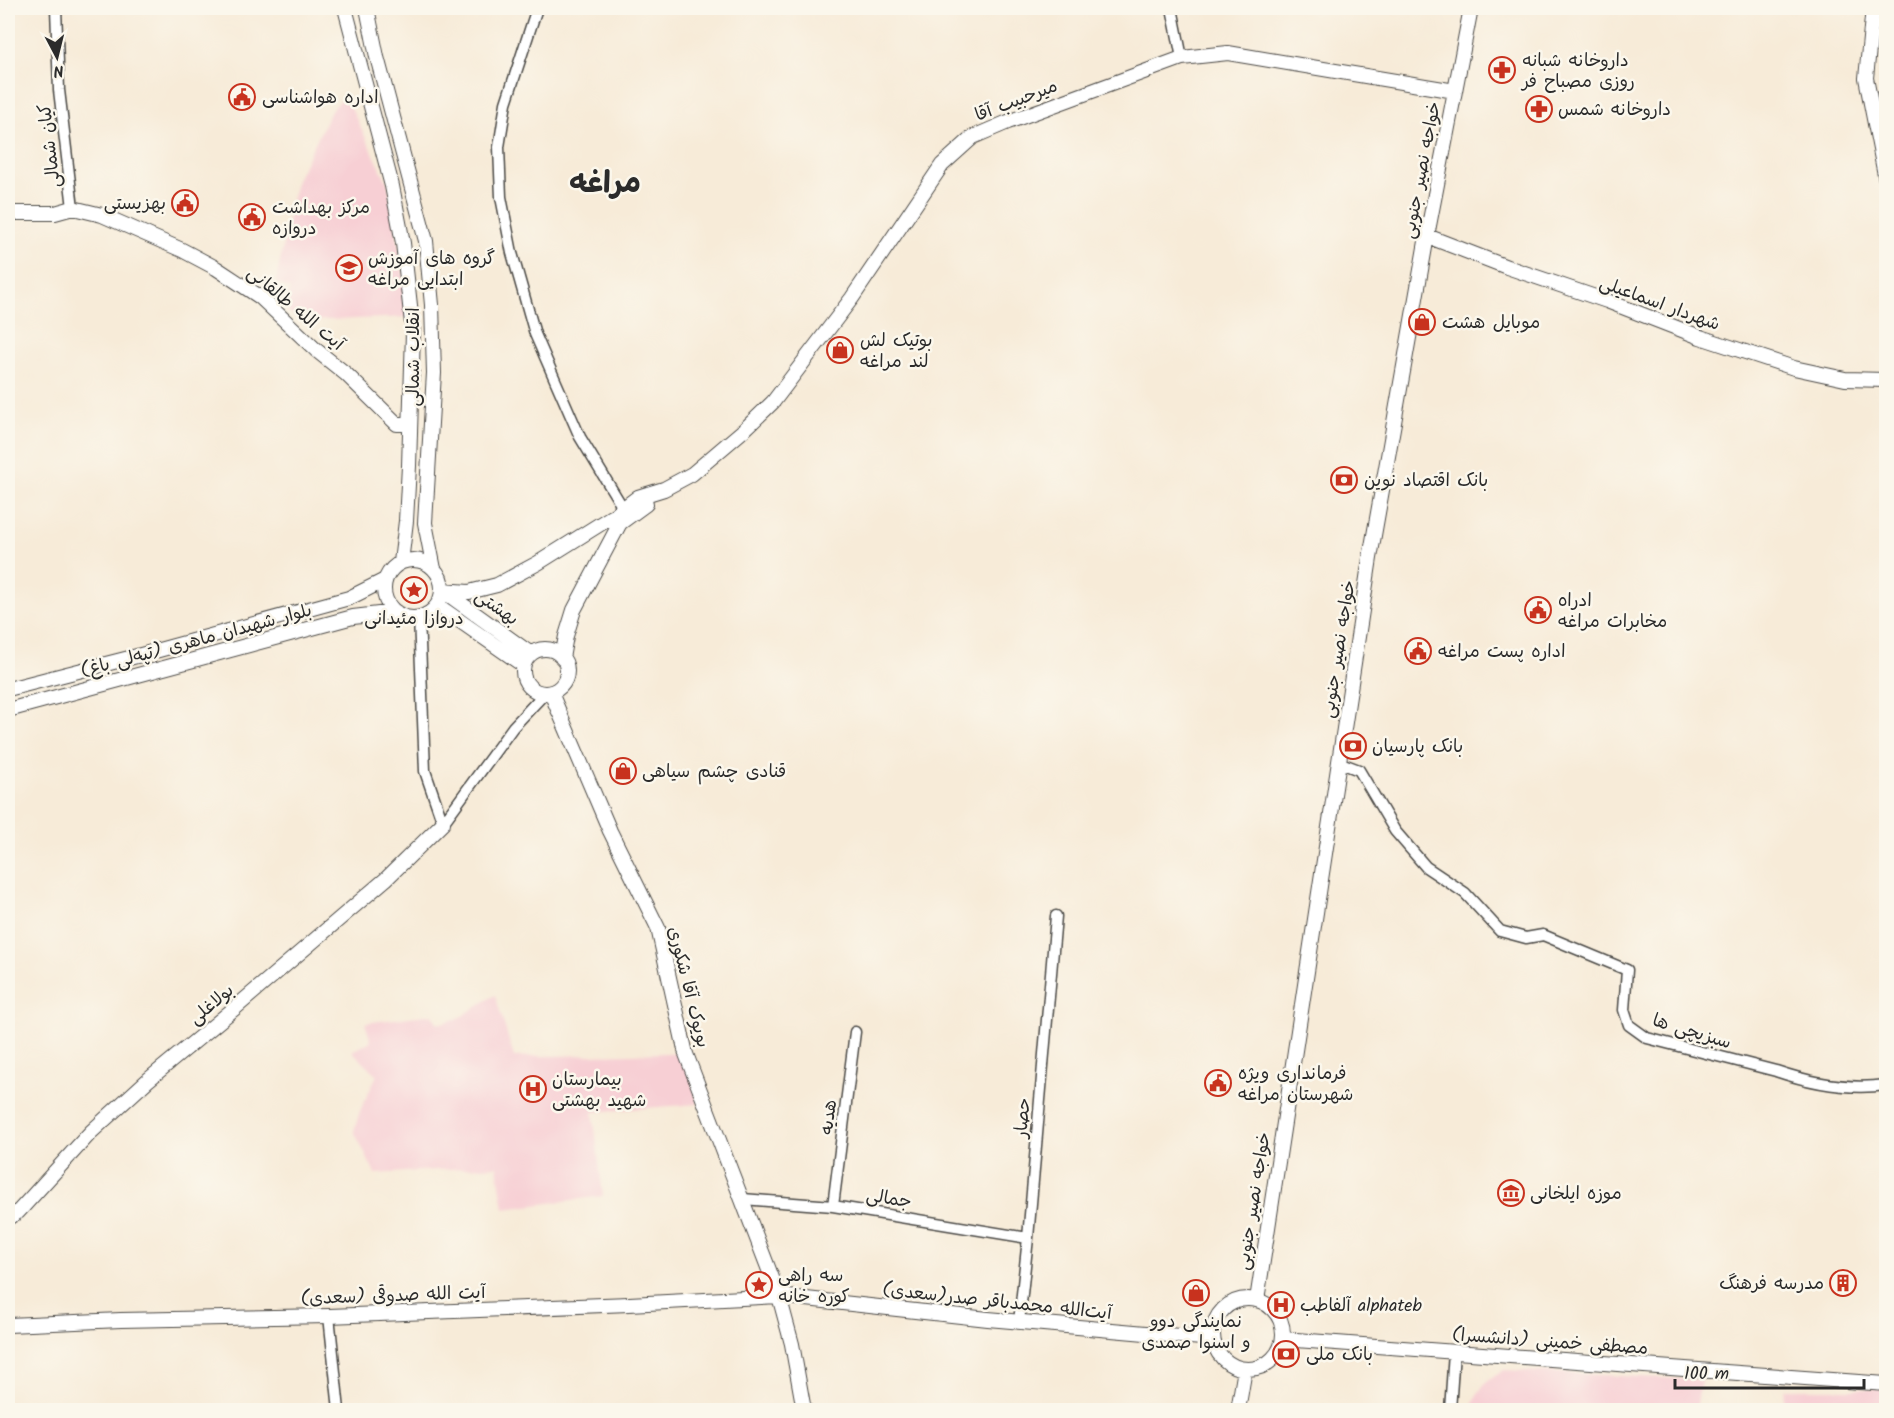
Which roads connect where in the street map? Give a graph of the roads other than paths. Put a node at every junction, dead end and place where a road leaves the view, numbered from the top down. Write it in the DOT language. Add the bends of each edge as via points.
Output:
graph roads {
  1 [pos="56,8"];
  2 [pos="345,8"];
  3 [pos="367,8"];
  4 [pos="537,8"];
  5 [pos="1172,8"];
  6 [pos="1471,8"];
  7 [pos="1873,8"];
  8 [pos="1182,58"];
  9 [pos="1455,91"];
  10 [pos="1887,180"];
  11 [pos="74,208"];
  12 [pos="8,213"];
  13 [pos="1427,236"];
  14 [pos="1886,379"];
  15 [pos="410,424"];
  16 [pos="619,516"];
  17 [pos="400,562"];
  18 [pos="434,569"];
  19 [pos="385,580"];
  20 [pos="442,590"];
  21 [pos="437,605"];
  22 [pos="396,612"];
  23 [pos="419,617"];
  24 [pos="562,658"];
  25 [pos="527,659"];
  26 [pos="8,689"];
  27 [pos="547,693"];
  28 [pos="8,710"];
  29 [pos="1338,762"];
  30 [pos="443,823"];
  31 [pos="1056,916"];
  32 [pos="855,1032"];
  33 [pos="1887,1085"];
  34 [pos="743,1198"];
  35 [pos="833,1206"];
  36 [pos="8,1218"];
  37 [pos="1028,1238"];
  38 [pos="779,1296"];
  39 [pos="1257,1300"];
  40 [pos="329,1316"];
  41 [pos="1019,1322"];
  42 [pos="8,1325"];
  43 [pos="1213,1339"];
  44 [pos="1283,1339"];
  45 [pos="1454,1352"];
  46 [pos="1245,1370"];
  47 [pos="1887,1384"];
  48 [pos="339,1410"];
  49 [pos="804,1410"];
  50 [pos="1238,1410"];
  51 [pos="1450,1410"];
  1 -- 11 [label="street, کیان شمالی" via="59,90"];
  2 -- 15 [label="street, انقلاب شمالی" via="403,243 413,332"];
  3 -- 18 [label="street, انقلاب شمالی" via="426,241 434,373 426,523"];
  4 -- 16 [label="street" via="506,103 499,147 501,197 535,334"];
  5 -- 8 [label="street"];
  6 -- 9 [label="street, خواجه نصیر جنوبی"];
  7 -- 10 [label="street" via="1866,78"];
  8 -- 9 [label="street, میرحبیب آقا" via="1228,53"];
  8 -- 16 [label="street, میرحبیب آقا" via="973,136 942,165 852,298 773,402 692,474"];
  9 -- 13 [label="street, خواجه نصیر جنوبی"];
  11 -- 12 [label="street, آیت الله طالقانی" via="55,213"];
  11 -- 15 [label="street, آیت الله طالقانی" via="102,215 216,268 260,297 397,424"];
  13 -- 14 [label="street, شهردار اسماعیلی" via="1700,338 1794,368 1845,379"];
  13 -- 29 [label="street, خواجه نصیر جنوبی"];
  15 -- 17 [label="street, انقلاب شمالی" via="406,521"];
  16 -- 20 [label="street, میرحبیب آقا" via="498,585 469,592"];
  16 -- 24 [label="street" via="573,610"];
  17 -- 18 [label="street" via="418,560"];
  17 -- 19 [label="street"];
  18 -- 20 [label="street"];
  19 -- 22 [label="street" via="385,598"];
  19 -- 26 [label="street, بلوار شهیدان ماهری (تپه‌لی باغ)" via="349,597"];
  20 -- 21 [label="street"];
  20 -- 25 [label="street, بهشتی"];
  21 -- 23 [label="street"];
  21 -- 25 [label="street, بهشتی"];
  22 -- 23 [label="street"];
  22 -- 28 [label="street, بلوار شهیدان ماهری (تپه‌لی باغ)" via="352,617"];
  23 -- 30 [label="street" via="425,771"];
  24 -- 25 [label="street" via="544,649"];
  24 -- 27 [label="street" via="567,671 563,685"];
  25 -- 27 [label="street" via="522,672 526,684"];
  27 -- 30 [label="street, بولاغلی" via="513,727"];
  27 -- 34 [label="street, بویوک آقا شکوری" via="658,928 686,1054"];
  29 -- 33 [label="street, سبزیچی ها" via="1359,770 1395,831 1426,867 1465,893 1500,931 1526,938 1543,934 1627,970 1624,1010 1629,1025 1647,1038 1795,1077 1849,1087"];
  29 -- 39 [label="street, خواجه نصیر جنوبی"];
  30 -- 36 [label="street, بولاغلی" via="386,879 148,1080"];
  31 -- 37 [label="street, حصار"];
  32 -- 35 [label="street, هدیه"];
  34 -- 35 [label="street, جمالی"];
  34 -- 38 [label="street, بویوک آقا شکوری"];
  35 -- 37 [label="street, جمالی"];
  37 -- 41 [label="street, حصار"];
  38 -- 40 [label="street, آیت الله صدوقی (سعدی)"];
  38 -- 41 [label="street, آیت‌الله محمدباقر صدر(سعدی)"];
  38 -- 49 [label="street, بویوک آقا شکوری"];
  39 -- 43 [label="street" via="1246,1299 1226,1306 1213,1326"];
  39 -- 44 [label="street" via="1274,1310 1280,1319"];
  40 -- 42 [label="street, آیت الله صدوقی (سعدی)"];
  40 -- 48 [label="street"];
  41 -- 43 [label="street, آیت‌الله محمدباقر صدر(سعدی)"];
  43 -- 46 [label="street" via="1227,1363"];
  44 -- 45 [label="street, مصطفی خمینی (دانشسرا)"];
  44 -- 46 [label="street" via="1266,1365"];
  45 -- 47 [label="street, مصطفی خمینی (دانشسرا)"];
  45 -- 51 [label="street"];
  46 -- 50 [label="street"];
}
